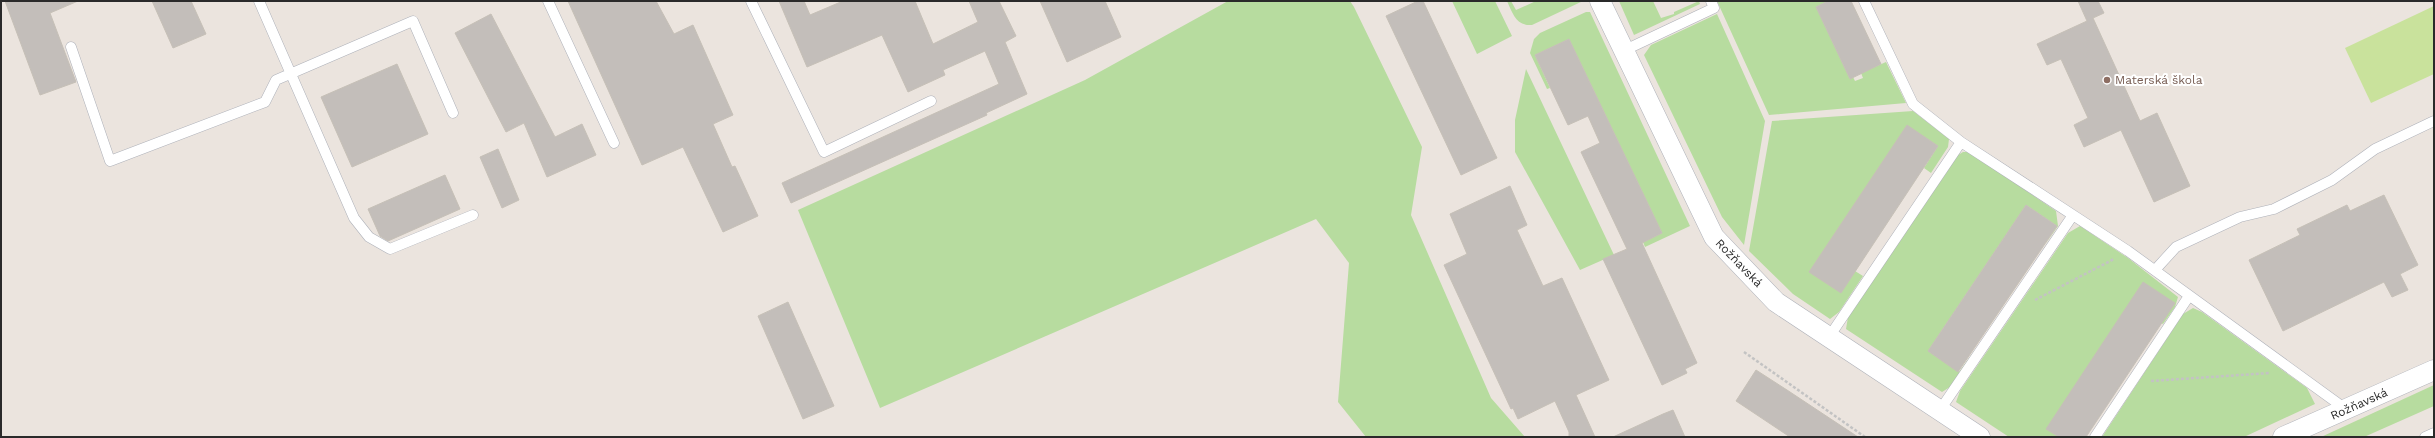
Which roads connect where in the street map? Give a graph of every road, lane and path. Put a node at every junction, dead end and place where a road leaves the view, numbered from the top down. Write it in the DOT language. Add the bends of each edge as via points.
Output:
graph roads {
  1 [pos="259,1"];
  2 [pos="548,1"];
  3 [pos="751,1"];
  4 [pos="1600,1"];
  5 [pos="1711,1"];
  6 [pos="1864,1"];
  7 [pos="72,48"];
  8 [pos="1625,50"];
  9 [pos="290,74"];
  10 [pos="931,101"];
  11 [pos="453,113"];
  12 [pos="2434,120"];
  13 [pos="1961,142"];
  14 [pos="614,143"];
  15 [pos="473,215"];
  16 [pos="2073,215"];
  17 [pos="2128,251"];
  18 [pos="2155,270"];
  19 [pos="2190,296"];
  20 [pos="2016,298"];
  21 [pos="1829,337"];
  22 [pos="1744,352"];
  23 [pos="2289,368"];
  24 [pos="2434,370"];
  25 [pos="2134,379"];
  26 [pos="1940,410"];
  27 [pos="2347,410"];
  28 [pos="2434,433"];
  29 [pos="1865,437"];
  30 [pos="1980,437"];
  31 [pos="2095,437"];
  32 [pos="2283,437"];
  33 [pos="2425,437"];
  1 -- 9 [label="lane"];
  2 -- 14 [label="lane"];
  3 -- 10 [label="lane" via="824,152"];
  4 -- 8 [label="street, Rožňavská"];
  5 -- 8 [label="lane" via="1714,8"];
  6 -- 13 [label="lane" via="1913,104"];
  7 -- 9 [label="lane" via="110,161 266,102 275,81"];
  8 -- 21 [label="street, Rožňavská" via="1714,237 1776,302"];
  9 -- 11 [label="lane" via="413,20"];
  9 -- 15 [label="lane" via="354,218 369,237 390,249"];
  12 -- 18 [label="lane" via="2375,149 2332,180 2280,206 2240,217 2176,247"];
  13 -- 16 [label="lane"];
  13 -- 21 [label="lane"];
  16 -- 17 [label="lane"];
  16 -- 20 [label="lane"];
  17 -- 18 [label="lane"];
  17 -- 20 [label="path" via="2026,304"];
  18 -- 19 [label="lane"];
  19 -- 23 [label="lane"];
  19 -- 25 [label="lane"];
  20 -- 26 [label="lane"];
  21 -- 26 [label="street, Rožňavská"];
  22 -- 29 [label="path"];
  23 -- 25 [label="path" via="2281,373 2139,382"];
  23 -- 27 [label="lane"];
  24 -- 27 [label="street, Rožňavská"];
  25 -- 31 [label="lane"];
  26 -- 30 [label="street, Rožňavská"];
  27 -- 32 [label="street, Rožňavská"];
  28 -- 33 [label="lane"];
}
